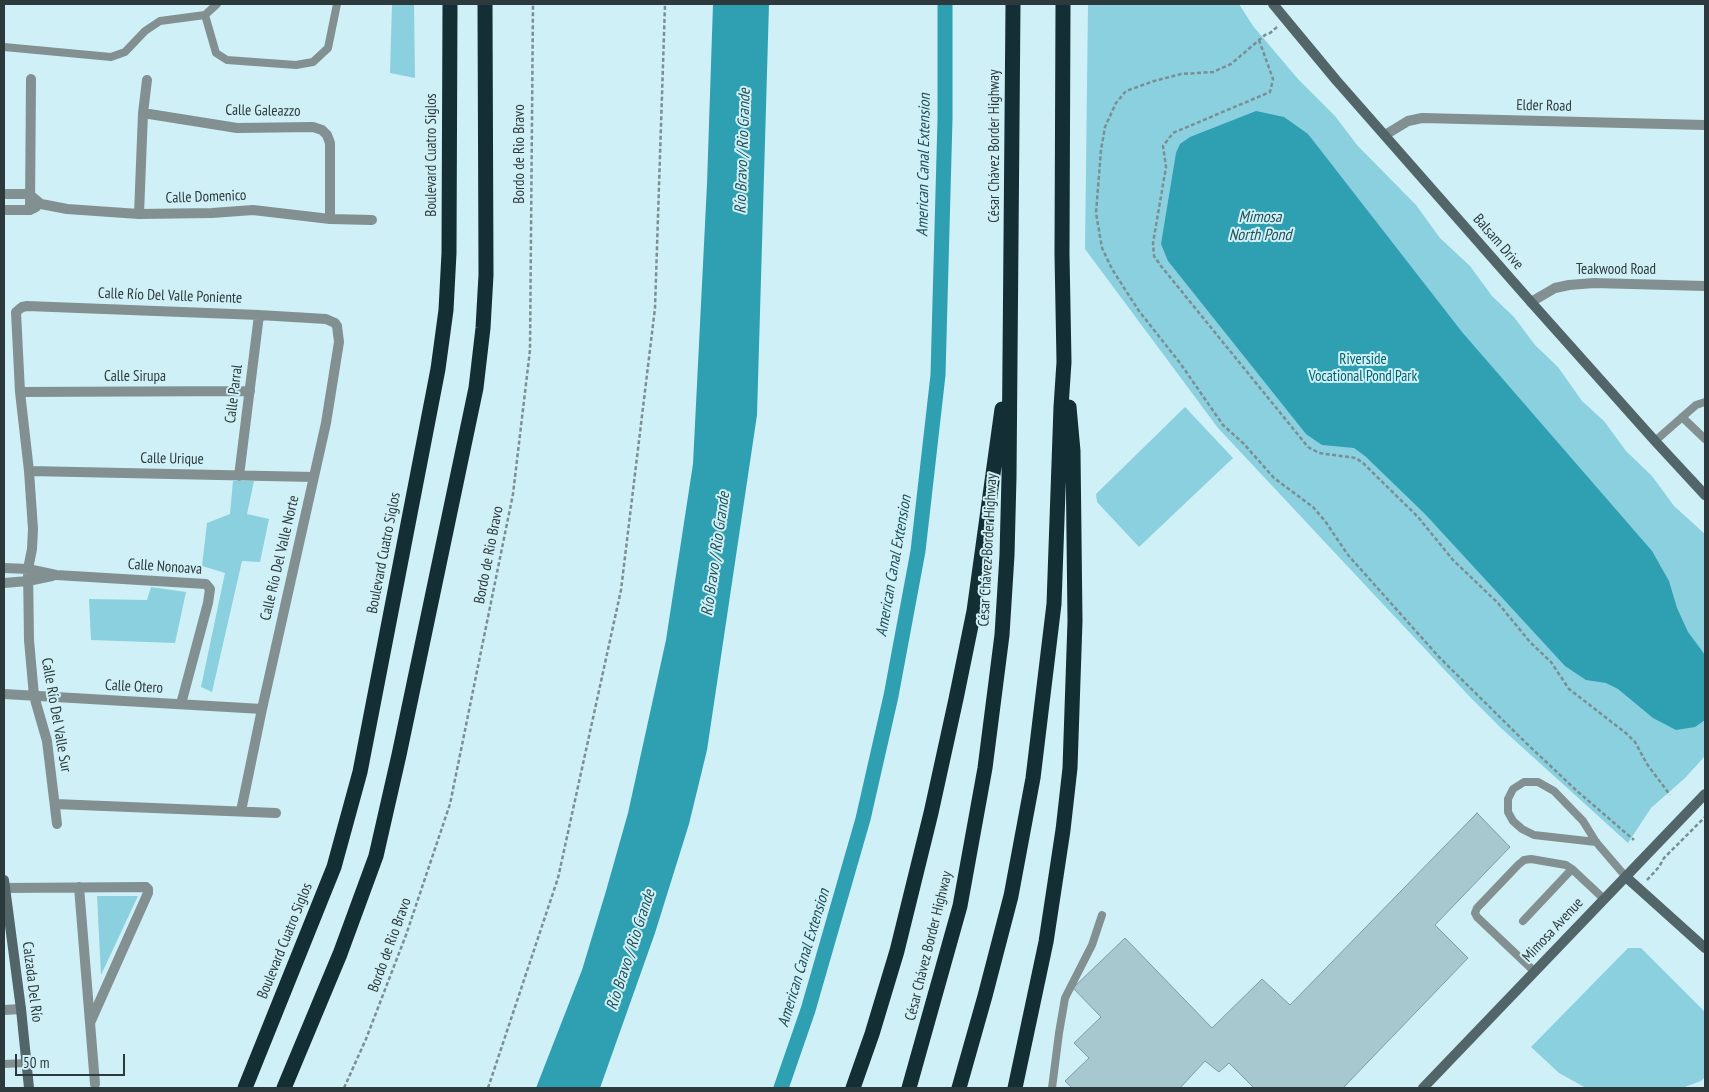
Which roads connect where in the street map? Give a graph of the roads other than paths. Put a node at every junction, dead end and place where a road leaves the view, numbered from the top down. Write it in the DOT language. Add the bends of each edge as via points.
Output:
graph roads {
  1 [pos="217,4"];
  2 [pos="337,4"];
  3 [pos="450,4"];
  4 [pos="485,4"];
  5 [pos="1013,4"];
  6 [pos="1063,4"];
  7 [pos="1273,4"];
  8 [pos="205,15"];
  9 [pos="4,47"];
  10 [pos="30,80"];
  11 [pos="147,80"];
  12 [pos="143,113"];
  13 [pos="1705,125"];
  14 [pos="1386,135"];
  15 [pos="4,194"];
  16 [pos="29,194"];
  17 [pos="41,204"];
  18 [pos="4,210"];
  19 [pos="30,210"];
  20 [pos="139,214"];
  21 [pos="330,219"];
  22 [pos="372,220"];
  23 [pos="1705,286"];
  24 [pos="1531,302"];
  25 [pos="16,312"];
  26 [pos="259,315"];
  27 [pos="326,320"];
  28 [pos="1011,333"];
  29 [pos="1064,362"];
  30 [pos="250,391"];
  31 [pos="20,392"];
  32 [pos="1705,402"];
  33 [pos="1682,417"];
  34 [pos="1705,439"];
  35 [pos="1655,442"];
  36 [pos="29,471"];
  37 [pos="240,476"];
  38 [pos="314,477"];
  39 [pos="1705,495"];
  40 [pos="4,568"];
  41 [pos="28,569"];
  42 [pos="56,575"];
  43 [pos="28,581"];
  44 [pos="4,583"];
  45 [pos="4,694"];
  46 [pos="34,696"];
  47 [pos="181,704"];
  48 [pos="262,709"];
  49 [pos="1705,794"];
  50 [pos="55,804"];
  51 [pos="242,811"];
  52 [pos="276,813"];
  53 [pos="57,824"];
  54 [pos="1596,842"];
  55 [pos="1572,869"];
  56 [pos="1626,877"];
  57 [pos="4,885"];
  58 [pos="79,887"];
  59 [pos="1604,898"];
  60 [pos="1102,915"];
  61 [pos="1523,920"];
  62 [pos="1705,948"];
  63 [pos="1535,972"];
  64 [pos="4,1010"];
  65 [pos="21,1010"];
  66 [pos="90,1023"];
  67 [pos="27,1063"];
  68 [pos="4,1064"];
  69 [pos="95,1084"];
  70 [pos="1016,1087"];
  71 [pos="29,1088"];
  72 [pos="245,1088"];
  73 [pos="284,1088"];
  74 [pos="853,1088"];
  75 [pos="909,1088"];
  76 [pos="959,1088"];
  77 [pos="1052,1088"];
  78 [pos="1423,1088"];
  1 -- 8 [label="lane"];
  2 -- 8 [label="lane" via="328,48 313,62 296,65 227,60 216,53"];
  3 -- 72 [label="highway, Boulevard Cuatro Siglos" via="449,253 438,369 352,800 334,867"];
  4 -- 73 [label="highway" via="486,275 476,388 376,856 340,954"];
  5 -- 28 [label="highway, César Chávez Border Highway"];
  6 -- 29 [label="highway"];
  7 -- 14 [label="street, Balsam Drive"];
  8 -- 9 [label="lane" via="160,21 125,52 112,57"];
  10 -- 16 [label="street"];
  11 -- 12 [label="street"];
  12 -- 20 [label="street"];
  12 -- 21 [label="street, Calle Galeazzo" via="237,128 313,127 322,130 330,143"];
  13 -- 14 [label="street, Elder Road" via="1422,118 1408,121"];
  14 -- 24 [label="street, Balsam Drive"];
  15 -- 16 [label="street"];
  16 -- 17 [label="street, Calle Domenico"];
  16 -- 19 [label="street"];
  17 -- 19 [label="street"];
  17 -- 20 [label="street, Calle Domenico"];
  18 -- 19 [label="street"];
  20 -- 21 [label="street, Calle Domenico" via="253,210"];
  21 -- 22 [label="street, Calle Domenico"];
  23 -- 24 [label="street, Teakwood Road" via="1569,285 1555,288"];
  24 -- 35 [label="street, Balsam Drive"];
  25 -- 26 [label="street, Calle Río Del Valle Poniente" via="27,306"];
  25 -- 31 [label="street, Calle Río Del Valle Sur"];
  26 -- 27 [label="street, Calle Río Del Valle Poniente"];
  26 -- 30 [label="street, Calle Parral"];
  27 -- 38 [label="street, Calle Río Del Valle Norte" via="335,322 339,342"];
  28 -- 74 [label="highway" via="974,610 956,699 897,951"];
  28 -- 75 [label="highway, César Chávez Border Highway" via="1007,555 1002,635 986,768 960,906"];
  29 -- 70 [label="highway" via="1073,451 1075,621 1070,768 1046,942"];
  29 -- 76 [label="highway" via="1054,604 1034,778 1011,896"];
  30 -- 31 [label="street, Calle Sirupa"];
  30 -- 37 [label="street, Calle Parral"];
  31 -- 36 [label="street, Calle Río Del Valle Sur"];
  32 -- 33 [label="lane"];
  33 -- 34 [label="lane"];
  33 -- 35 [label="lane"];
  35 -- 39 [label="street, Balsam Drive"];
  36 -- 37 [label="street, Calle Urique"];
  36 -- 41 [label="street, Calle Río Del Valle Sur" via="33,529"];
  37 -- 38 [label="street, Calle Urique"];
  38 -- 48 [label="street, Calle Río Del Valle Norte"];
  40 -- 41 [label="street, Calle Nonoava"];
  41 -- 42 [label="street, Calle Nonoava"];
  41 -- 43 [label="street, Calle Río Del Valle Sur"];
  42 -- 43 [label="street, Calle Nonoava"];
  42 -- 47 [label="street, Calle Nonoava" via="206,584 210,591 208,603"];
  43 -- 44 [label="street, Calle Nonoava"];
  43 -- 46 [label="street, Calle Río Del Valle Sur"];
  45 -- 46 [label="street, Calle Otero"];
  46 -- 47 [label="street, Calle Otero"];
  46 -- 50 [label="street, Calle Río Del Valle Sur" via="47,741"];
  47 -- 48 [label="street, Calle Otero"];
  48 -- 51 [label="street, Calle Río Del Valle Norte"];
  49 -- 56 [label="street, Mimosa Avenue"];
  50 -- 51 [label="street"];
  50 -- 53 [label="street, Calle Río Del Valle Sur"];
  51 -- 52 [label="street"];
  54 -- 54 [label="lane" via="1583,820 1554,791 1538,782 1524,782 1513,789 1508,799 1508,812 1522,830 1534,835"];
  54 -- 56 [label="lane"];
  55 -- 59 [label="lane"];
  55 -- 61 [label="lane"];
  55 -- 63 [label="lane" via="1540,860 1524,860 1475,913"];
  56 -- 59 [label="street, Mimosa Avenue"];
  56 -- 62 [label="street"];
  57 -- 58 [label="street"];
  57 -- 65 [label="street, Calzada Del Río"];
  58 -- 66 [label="street"];
  58 -- 66 [label="street" via="146,887 149,892"];
  59 -- 63 [label="street, Mimosa Avenue"];
  60 -- 77 [label="lane" via="1092,946 1065,998"];
  63 -- 78 [label="street, Mimosa Avenue"];
  64 -- 65 [label="street"];
  65 -- 67 [label="street, Calzada Del Río"];
  66 -- 69 [label="street"];
  67 -- 68 [label="lane"];
  67 -- 71 [label="street, Calzada Del Río"];
}
